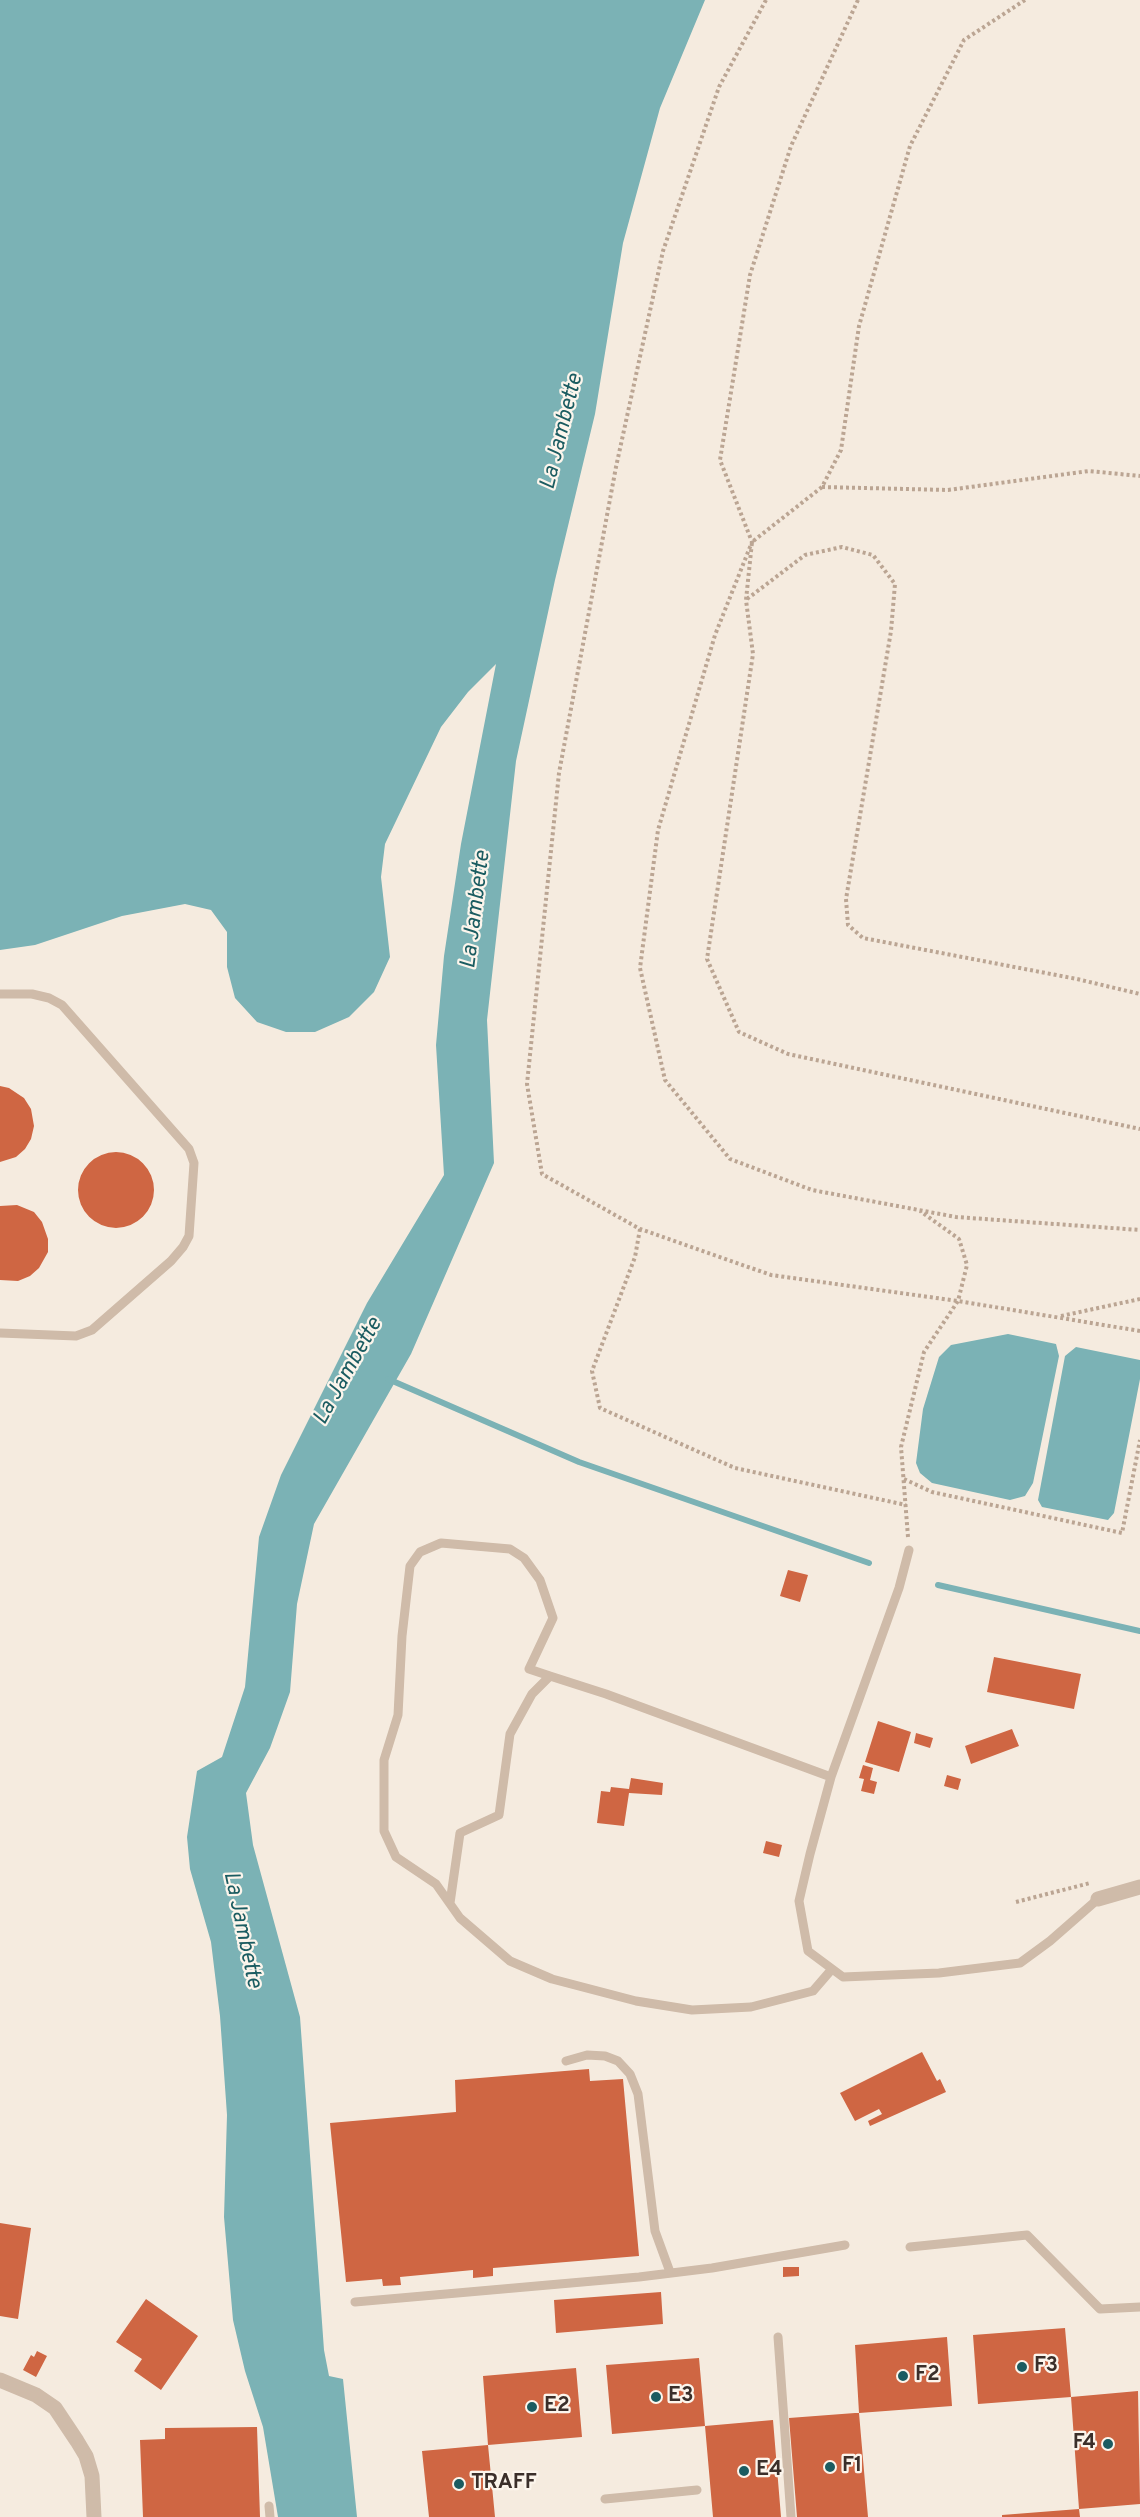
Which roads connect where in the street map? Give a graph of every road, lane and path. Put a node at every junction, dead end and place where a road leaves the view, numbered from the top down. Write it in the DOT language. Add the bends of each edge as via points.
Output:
graph roads {
  1 [pos="766,0"];
  2 [pos="858,0"];
  3 [pos="1025,0"];
  4 [pos="1140,476"];
  5 [pos="822,488"];
  6 [pos="752,542"];
  7 [pos="746,600"];
  8 [pos="0,994"];
  9 [pos="1140,994"];
  10 [pos="1140,1129"];
  11 [pos="919,1210"];
  12 [pos="640,1229"];
  13 [pos="1140,1230"];
  14 [pos="1140,1299"];
  15 [pos="958,1300"];
  16 [pos="1058,1317"];
  17 [pos="1140,1331"];
  18 [pos="0,1333"];
  19 [pos="1140,1440"];
  20 [pos="903,1479"];
  21 [pos="906,1505"];
  22 [pos="909,1550"];
  23 [pos="550,1676"];
  24 [pos="831,1777"];
  25 [pos="1095,1882"];
  26 [pos="1140,1887"];
  27 [pos="1098,1899"];
  28 [pos="1016,1902"];
  29 [pos="450,1903"];
  30 [pos="832,1969"];
  31 [pos="567,2061"];
  32 [pos="845,2245"];
  33 [pos="910,2247"];
  34 [pos="670,2272"];
  35 [pos="355,2302"];
  36 [pos="1140,2307"];
  37 [pos="778,2337"];
  38 [pos="0,2380"];
  39 [pos="697,2490"];
  40 [pos="605,2499"];
  41 [pos="269,2506"];
  42 [pos="94,2517"];
  43 [pos="270,2517"];
  44 [pos="791,2517"];
  1 -- 12 [label="path" via="719,87 660,262 616,467 559,773 527,1084 542,1174"];
  2 -- 6 [label="path" via="790,146 750,275 720,460"];
  3 -- 5 [label="path" via="964,40 910,146 859,326 841,450"];
  4 -- 5 [label="path" via="1089,471 948,490"];
  5 -- 6 [label="path"];
  6 -- 7 [label="path"];
  6 -- 11 [label="path" via="715,635 658,830 640,968 665,1080 730,1159 812,1190"];
  7 -- 9 [label="path" via="805,555 842,547 873,555 895,584 891,631 846,899 848,925 863,938"];
  7 -- 10 [label="path" via="753,654 707,959 739,1032 788,1054"];
  8 -- 18 [label="lane" via="32,994 62,1005 189,1149 194,1163 189,1236 183,1247 92,1330 76,1336"];
  11 -- 13 [label="path" via="956,1217"];
  11 -- 15 [label="path" via="960,1239 967,1265"];
  12 -- 15 [label="path" via="771,1275"];
  12 -- 21 [label="path" via="635,1257 592,1371 600,1408 735,1468"];
  14 -- 16 [label="path"];
  15 -- 16 [label="path"];
  15 -- 20 [label="path" via="924,1352 901,1447"];
  16 -- 17 [label="path"];
  19 -- 20 [label="path" via="1122,1533 932,1492"];
  20 -- 21 [label="path"];
  21 -- 22 [label="path"];
  22 -- 24 [label="lane"];
  23 -- 24 [label="lane"];
  23 -- 29 [label="lane" via="532,1694 510,1734 499,1815 460,1833"];
  23 -- 29 [label="lane" via="530,1669 553,1618 540,1580 524,1558 510,1549 441,1544 420,1552 411,1566 398,1715 384,1760 384,1831 396,1857 436,1884"];
  24 -- 30 [label="lane" via="799,1901 808,1951"];
  25 -- 28 [label="path"];
  26 -- 27 [label="street"];
  27 -- 30 [label="lane" via="1020,1963 939,1973 843,1977"];
  29 -- 30 [label="lane" via="460,1917 510,1961 552,1979 636,2001 692,2010 751,2007 813,1991"];
  31 -- 34 [label="lane" via="587,2055 605,2056 618,2061 630,2074 638,2094 655,2231"];
  32 -- 34 [label="lane"];
  33 -- 36 [label="lane" via="1027,2235 1100,2309"];
  34 -- 35 [label="lane"];
  37 -- 44 [label="lane"];
  38 -- 42 [label="street" via="36,2394 55,2408 66,2424 86,2456 92,2476"];
  39 -- 40 [label="lane"];
  41 -- 43 [label="lane"];
}
